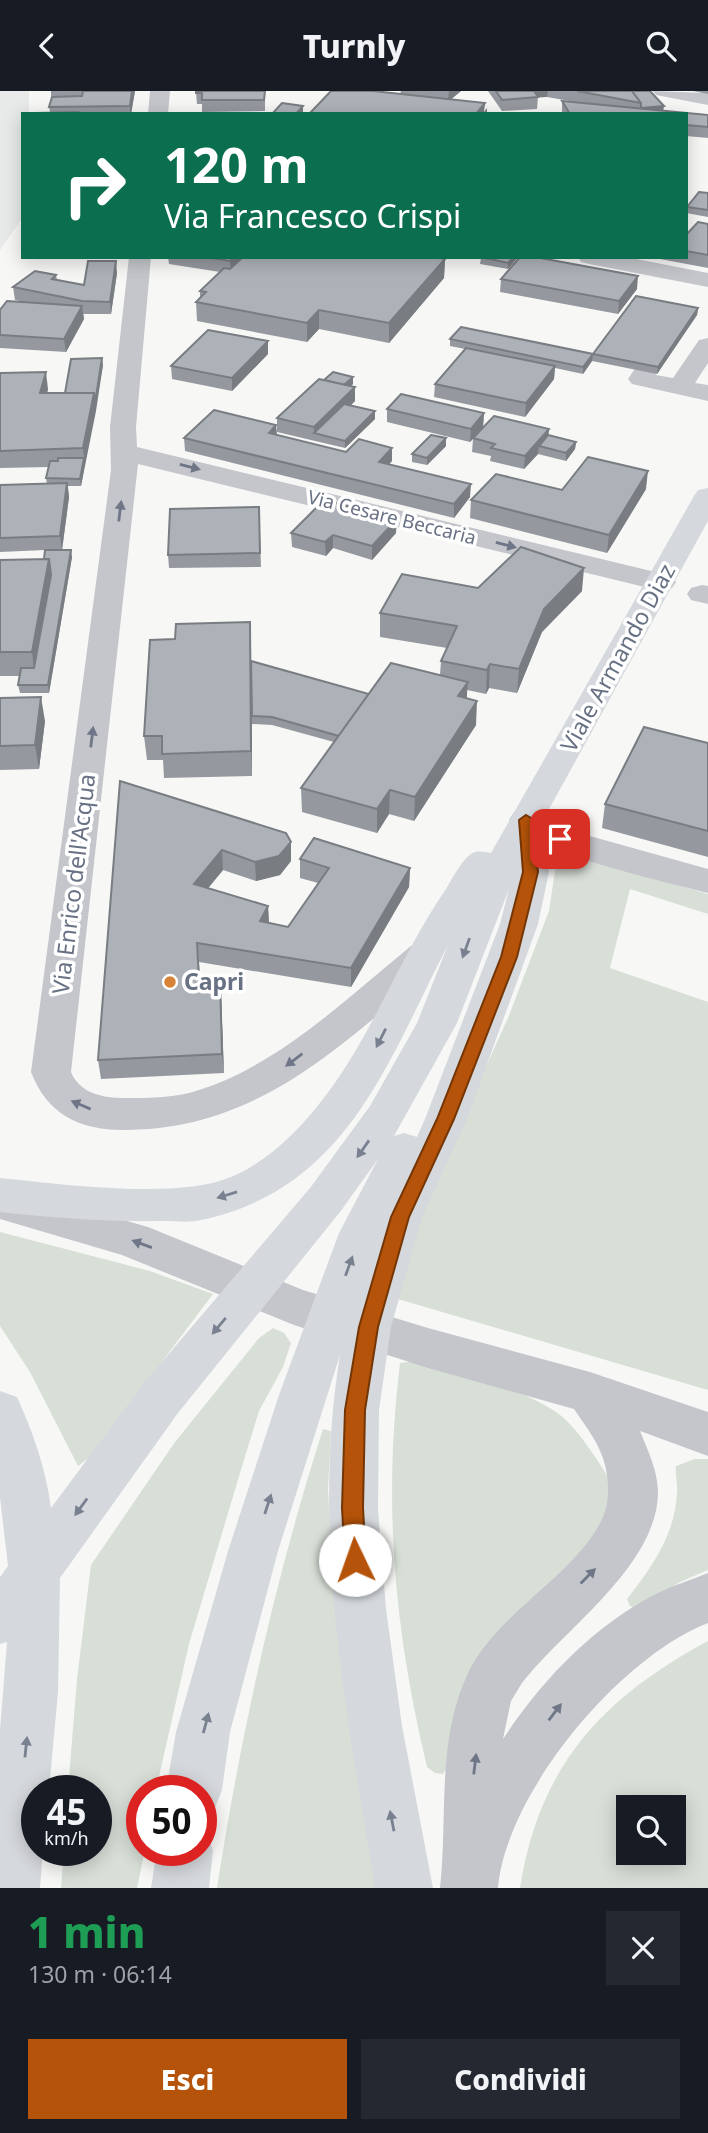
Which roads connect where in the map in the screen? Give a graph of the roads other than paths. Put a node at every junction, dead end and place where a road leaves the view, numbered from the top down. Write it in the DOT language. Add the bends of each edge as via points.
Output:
graph roads {
  1 [pos="160,91"];
  2 [pos="663,91"];
  3 [pos="708,99"];
  4 [pos="158,112"];
  5 [pos="140,259"];
  6 [pos="599,259"];
  7 [pos="708,281"];
  8 [pos="708,345"];
  9 [pos="645,372"];
  10 [pos="679,387"];
  11 [pos="708,393"];
  12 [pos="124,452"];
  13 [pos="708,496"];
  14 [pos="661,582"];
  15 [pos="526,820"];
  16 [pos="708,881"];
  17 [pos="424,955"];
  18 [pos="509,957"];
  19 [pos="0,1195"];
  20 [pos="0,1202"];
  21 [pos="590,1393"];
  22 [pos="0,1412"];
  23 [pos="708,1434"];
  24 [pos="708,1598"];
  25 [pos="17,1619"];
  26 [pos="196,1775"];
  27 [pos="183,1866"];
  28 [pos="471,1872"];
  29 [pos="11,1888"];
  30 [pos="180,1888"];
  31 [pos="404,1888"];
  1 -- 4 [label="street"];
  2 -- 3 [label="street"];
  5 -- 12 [label="street, Via Enrico dell'Acqua" via="122,427"];
  6 -- 7 [label="street"];
  8 -- 10 [label="street"];
  9 -- 10 [label="street" via="641,379"];
  10 -- 11 [label="street"];
  12 -- 14 [label="street, Via Cesare Beccaria, one-way"];
  17 -- 12 [label="street, Via Enrico dell'Acqua, one-way" via="294,1061 237,1095 176,1112 123,1115 88,1109 55,1087 51,1072"];
  13 -- 14 [label="main road, Viale Armando Diaz"];
  14 -- 15 [label="main road, Viale Armando Diaz"];
  15 -- 16 [label="street" via="560,839"];
  15 -- 17 [label="main road" via="486,860"];
  15 -- 18 [label="main road" via="531,872"];
  15 -- 25 [label="main road, Viale Armando Diaz, one-way" via="482,906 437,1023 385,1117 325,1200 161,1398"];
  17 -- 19 [label="main road, one-way" via="360,1078 308,1148 277,1171 245,1189 201,1203 105,1206"];
  26 -- 18 [label="main road, one-way" via="203,1732 253,1551 361,1233 452,1055"];
  31 -- 18 [label="main road, one-way" via="360,1609 353,1508 355,1410 368,1327 400,1217 446,1119"];
  21 -- 20 [label="street, one-way" via="294,1307 132,1240"];
  21 -- 23 [label="street"];
  28 -- 21 [label="street, one-way" via="473,1774 487,1692 520,1643 618,1543 634,1505 630,1465 615,1425"];
  22 -- 25 [label="main road" via="16,1456 33,1546"];
  28 -- 24 [label="street, one-way" via="509,1780 562,1703 625,1644 663,1618"];
  29 -- 25 [label="main road, one-way" via="31,1692"];
  27 -- 30 [label="main road"];
}
